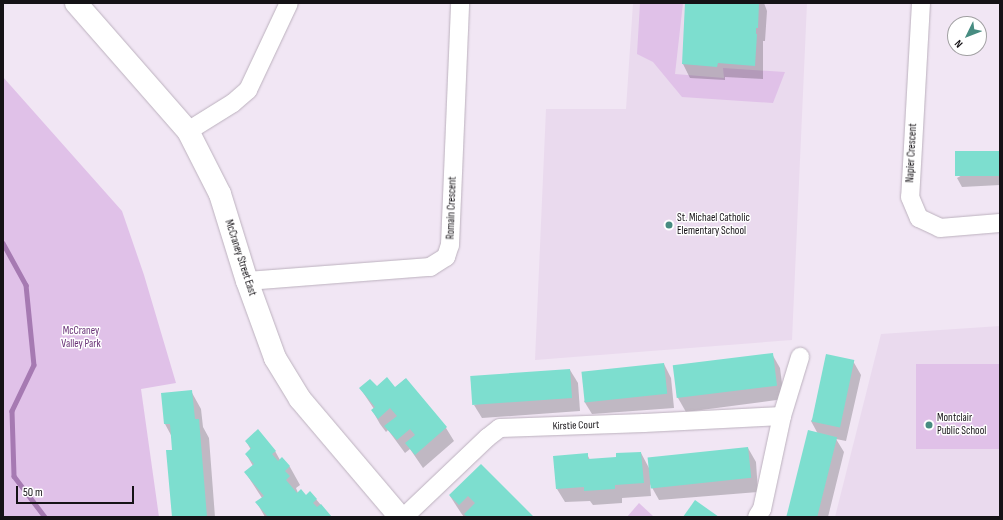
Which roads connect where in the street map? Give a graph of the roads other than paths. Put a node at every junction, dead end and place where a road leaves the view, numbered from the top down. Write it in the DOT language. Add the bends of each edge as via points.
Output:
graph roads {
  1 [pos="76,3"];
  2 [pos="289,3"];
  3 [pos="460,3"];
  4 [pos="920,3"];
  5 [pos="188,132"];
  6 [pos="1000,223"];
  7 [pos="247,281"];
  8 [pos="800,357"];
  9 [pos="782,416"];
  10 [pos="400,517"];
  11 [pos="404,517"];
  12 [pos="757,517"];
  1 -- 5 [label="street, McCraney Street East"];
  2 -- 5 [label="street" via="248,90 234,103"];
  3 -- 7 [label="street, Romain Crescent" via="450,244 446,257 430,268"];
  4 -- 6 [label="street, Napier Crescent" via="910,197 919,218 940,228"];
  5 -- 7 [label="street, McCraney Street East" via="220,194"];
  7 -- 10 [label="street, McCraney Street East" via="275,358 300,399"];
  8 -- 9 [label="street"];
  9 -- 11 [label="street, Kirstie Court" via="500,428"];
  9 -- 12 [label="street" via="762,509"];
}
